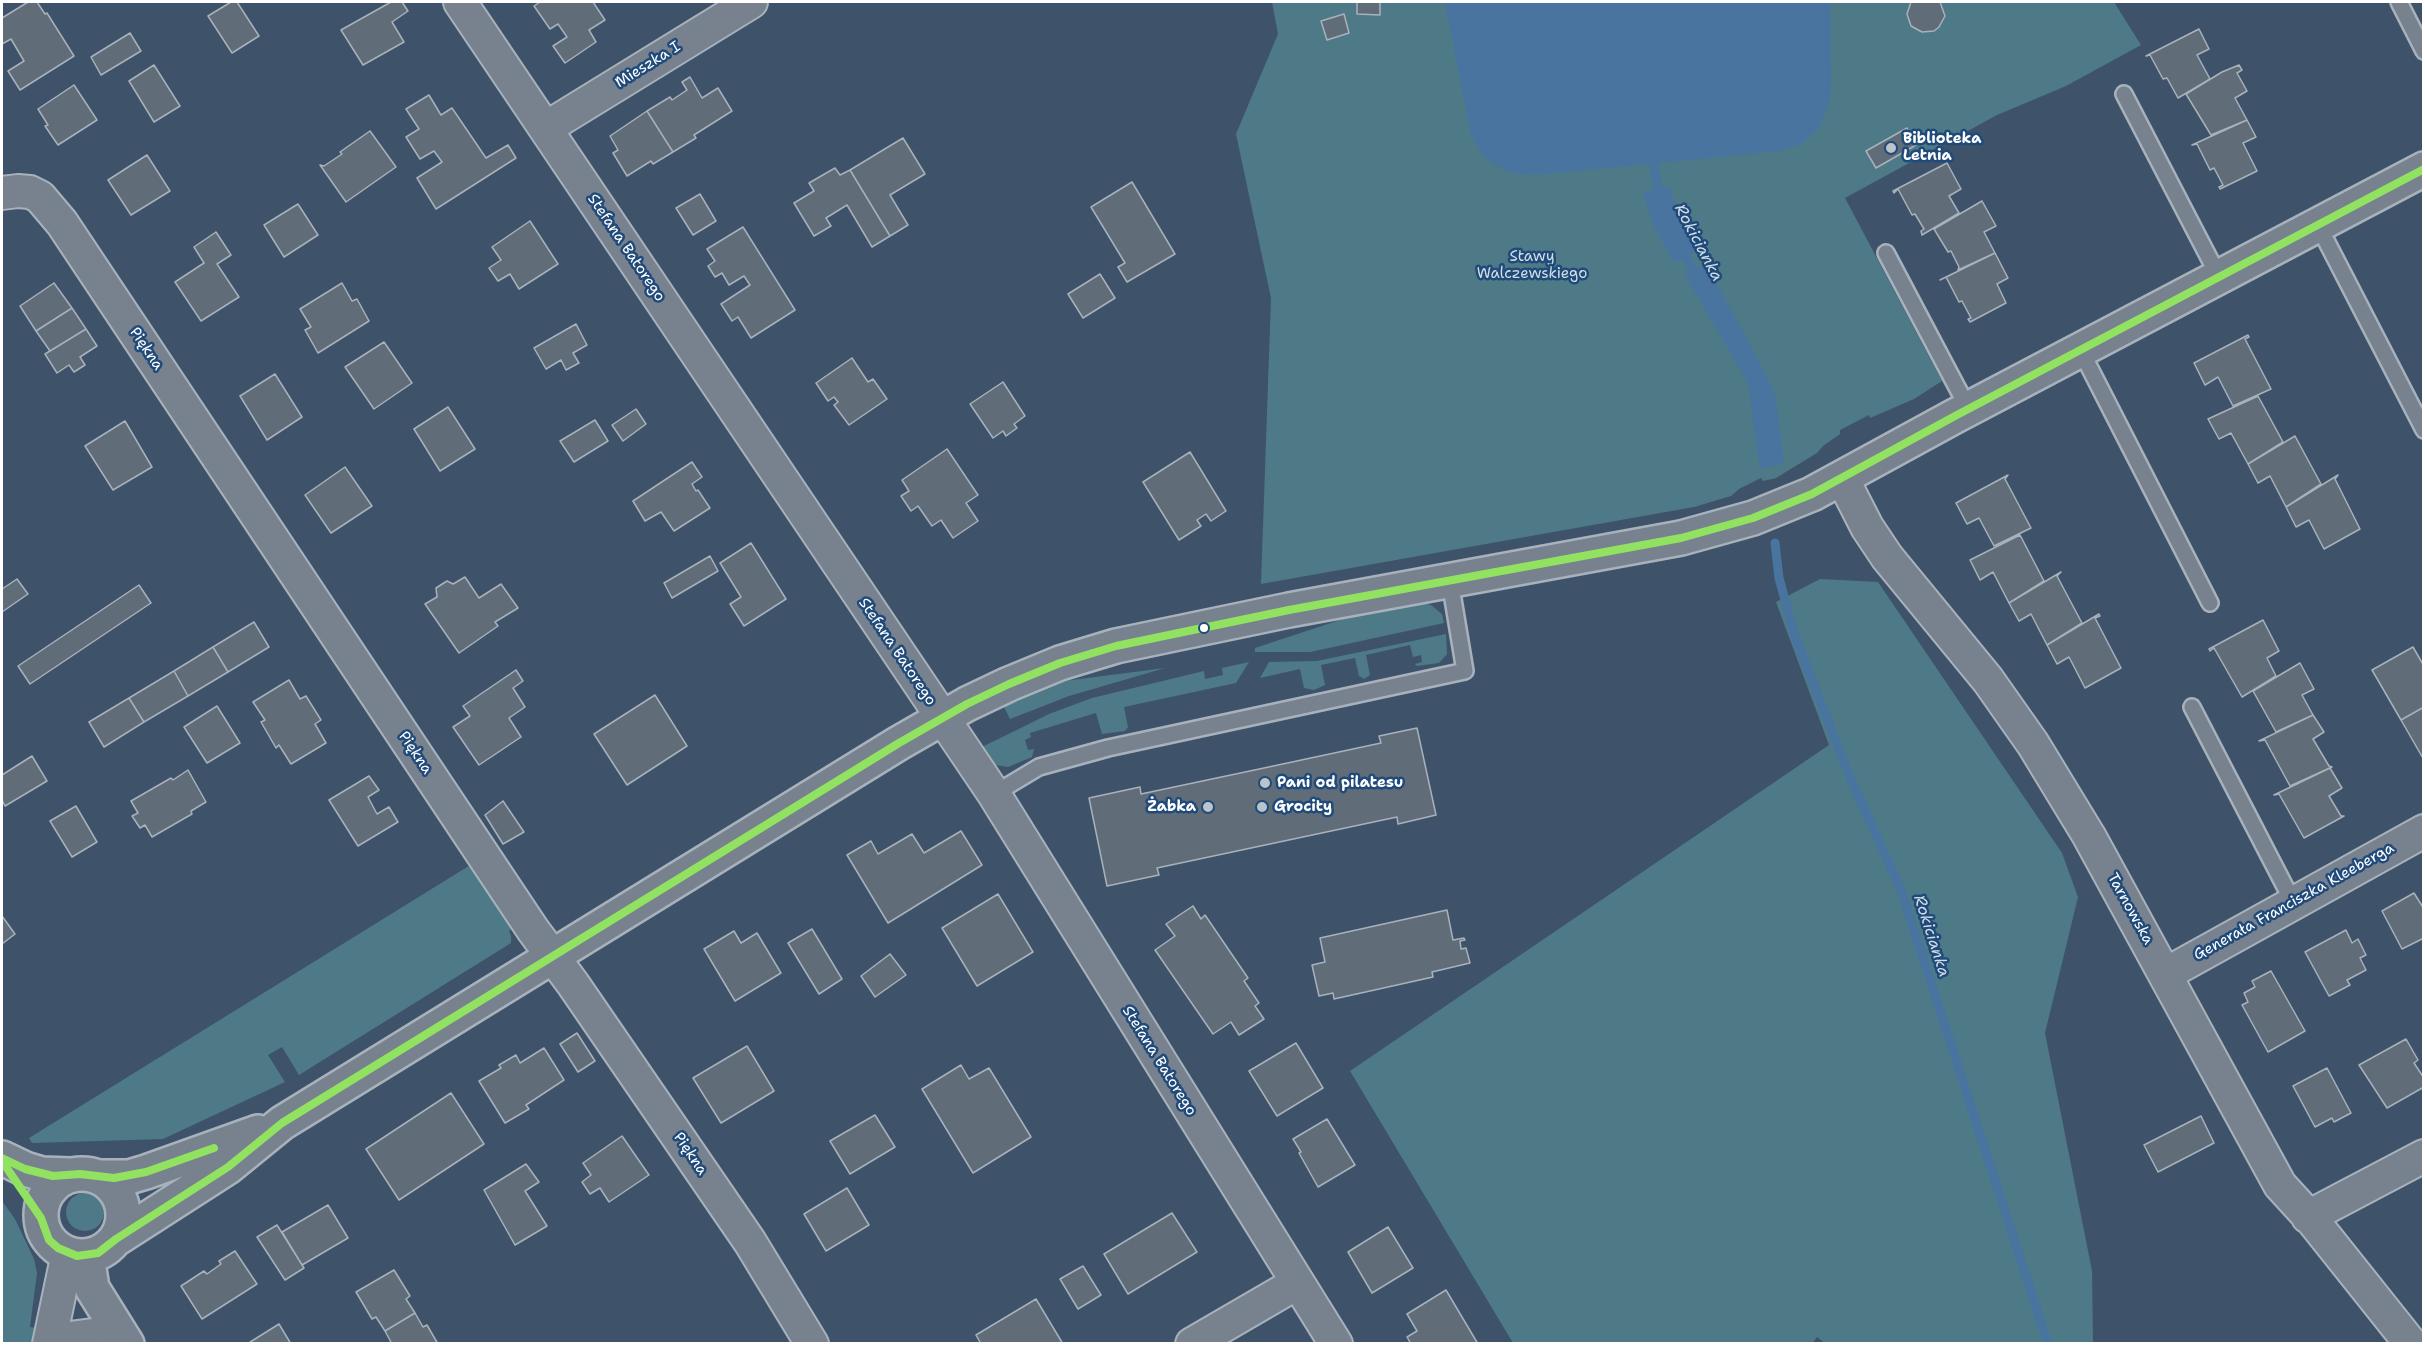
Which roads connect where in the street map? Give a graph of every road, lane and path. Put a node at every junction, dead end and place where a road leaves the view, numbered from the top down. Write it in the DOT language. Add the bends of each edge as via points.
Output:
graph roads {
  1 [pos="460,2"];
  2 [pos="751,2"];
  3 [pos="2399,2"];
  4 [pos="2424,51"];
  5 [pos="2124,93"];
  6 [pos="546,128"];
  7 [pos="2424,169"];
  8 [pos="2,193"];
  9 [pos="2318,225"];
  10 [pos="1886,253"];
  11 [pos="2220,277"];
  12 [pos="2081,351"];
  13 [pos="1969,410"];
  14 [pos="2424,430"];
  15 [pos="1842,478"];
  16 [pos="1450,581"];
  17 [pos="2210,603"];
  18 [pos="2192,707"];
  19 [pos="941,718"];
  20 [pos="994,794"];
  21 [pos="2424,831"];
  22 [pos="2293,902"];
  23 [pos="553,956"];
  24 [pos="2166,974"];
  25 [pos="282,1123"];
  26 [pos="2424,1156"];
  27 [pos="2,1160"];
  28 [pos="84,1176"];
  29 [pos="2308,1217"];
  30 [pos="41,1218"];
  31 [pos="116,1239"];
  32 [pos="77,1255"];
  33 [pos="1297,1283"];
  34 [pos="124,1340"];
  35 [pos="49,1344"];
  36 [pos="62,1344"];
  37 [pos="812,1344"];
  38 [pos="1192,1344"];
  39 [pos="1336,1344"];
  40 [pos="2411,1344"];
  1 -- 6 [label="street, Stefana Batorego"];
  2 -- 6 [label="street, Mieszka I"];
  3 -- 4 [label="lane"];
  5 -- 11 [label="lane"];
  6 -- 19 [label="street, Stefana Batorego"];
  7 -- 9 [label="street"];
  8 -- 23 [label="street, Piękna" via="18,190 40,197 62,223"];
  9 -- 11 [label="street"];
  9 -- 14 [label="lane"];
  10 -- 13 [label="lane"];
  11 -- 12 [label="street"];
  12 -- 13 [label="street"];
  12 -- 17 [label="lane"];
  13 -- 15 [label="street"];
  15 -- 16 [label="street" via="1783,507 1722,527 1658,543"];
  15 -- 24 [label="street, Tarnowska" via="1887,557 1988,680 2033,744"];
  16 -- 19 [label="street" via="1116,646 1060,663"];
  16 -- 20 [label="lane" via="1465,671 1108,747 1038,767"];
  18 -- 22 [label="lane"];
  19 -- 20 [label="street, Stefana Batorego"];
  19 -- 23 [label="street"];
  20 -- 33 [label="street, Stefana Batorego"];
  21 -- 22 [label="street, Generała Franciszka Kleeberga"];
  22 -- 24 [label="street, Generała Franciszka Kleeberga"];
  23 -- 25 [label="street"];
  23 -- 37 [label="street, Piękna" via="750,1242"];
  24 -- 29 [label="street, Tarnowska" via="2274,1176"];
  25 -- 28 [label="street" via="129,1177"];
  25 -- 31 [label="street" via="228,1167"];
  26 -- 29 [label="street"];
  27 -- 28 [label="street" via="42,1174"];
  27 -- 30 [label="street"];
  28 -- 30 [label="street" via="52,1187 42,1206"];
  28 -- 31 [label="street" via="113,1187 122,1203 123,1222"];
  29 -- 40 [label="street, Tarnowska"];
  30 -- 32 [label="street" via="49,1240"];
  31 -- 32 [label="street" via="108,1247"];
  32 -- 34 [label="street"];
  32 -- 35 [label="street"];
  33 -- 38 [label="street"];
  33 -- 39 [label="street, Stefana Batorego"];
  34 -- 36 [label="street" via="100,1334 70,1338"];
}
